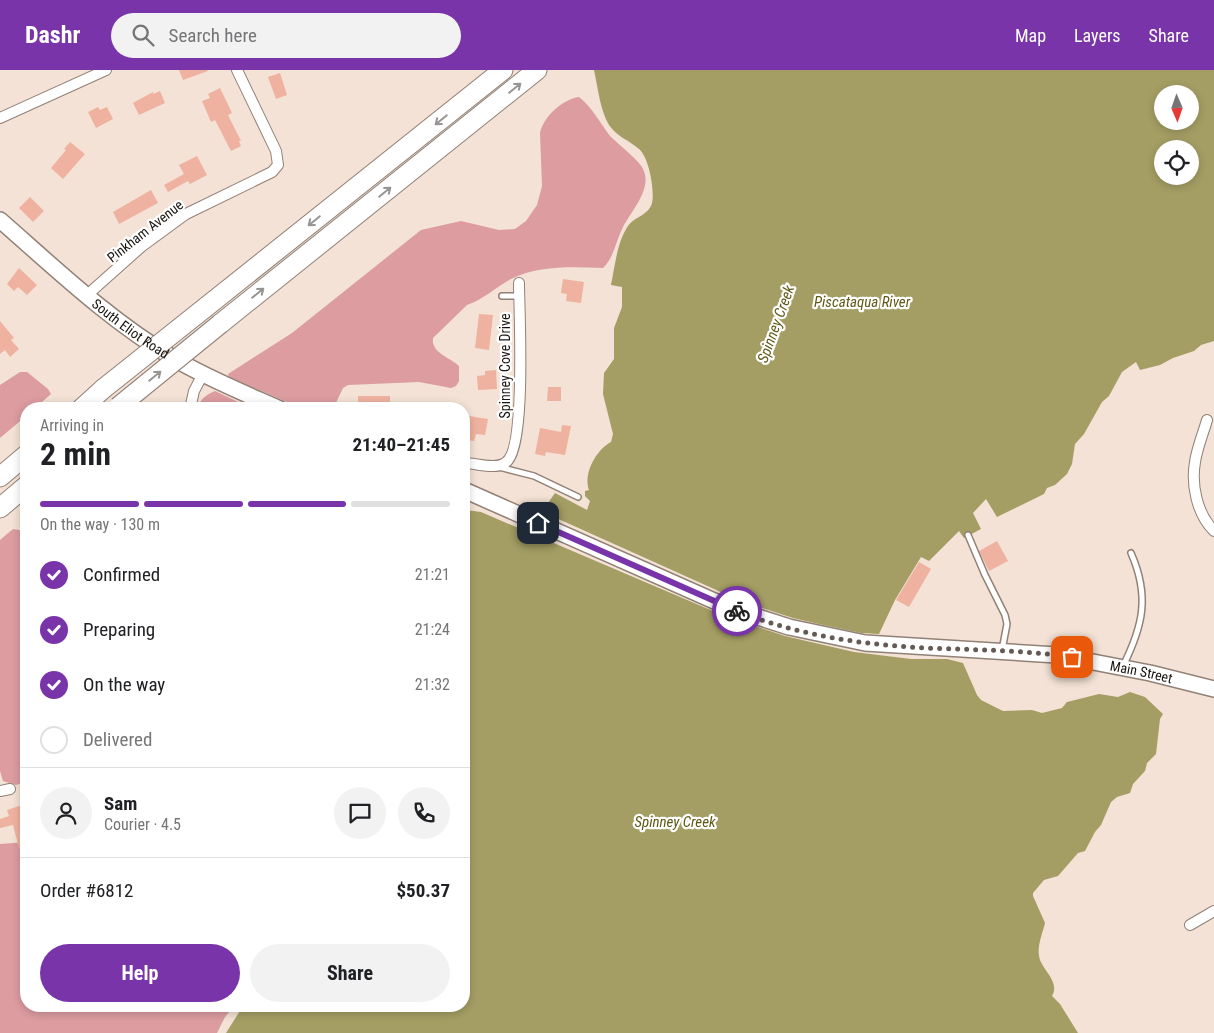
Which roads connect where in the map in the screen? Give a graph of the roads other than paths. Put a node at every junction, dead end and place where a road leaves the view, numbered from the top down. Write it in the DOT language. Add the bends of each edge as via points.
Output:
graph roads {
  1 [pos="106,70"];
  2 [pos="237,70"];
  3 [pos="503,70"];
  4 [pos="537,70"];
  5 [pos="0,118"];
  6 [pos="0,220"];
  7 [pos="519,282"];
  8 [pos="86,296"];
  9 [pos="502,296"];
  10 [pos="519,296"];
  11 [pos="203,374"];
  12 [pos="90,402"];
  13 [pos="124,402"];
  14 [pos="192,402"];
  15 [pos="265,402"];
  16 [pos="1207,420"];
  17 [pos="20,460"];
  18 [pos="470,464"];
  19 [pos="497,466"];
  20 [pos="0,477"];
  21 [pos="20,491"];
  22 [pos="470,493"];
  23 [pos="578,497"];
  24 [pos="0,508"];
  25 [pos="1214,531"];
  26 [pos="968,536"];
  27 [pos="1131,554"];
  28 [pos="1002,650"];
  29 [pos="1123,667"];
  30 [pos="1214,689"];
  31 [pos="1214,911"];
  32 [pos="1190,925"];
  1 -- 5 [label="street"];
  2 -- 8 [label="street, Pinkham Avenue" via="276,151 278,165 272,172 186,214 141,247"];
  3 -- 12 [label="highway, one-way, bridge"];
  13 -- 4 [label="highway, one-way, bridge"];
  6 -- 8 [label="main road, South Eliot Road"];
  7 -- 10 [label="street, Spinney Cove Drive"];
  8 -- 11 [label="main road, South Eliot Road" via="139,336"];
  9 -- 10 [label="lane"];
  10 -- 19 [label="street, Spinney Cove Drive" via="520,417 512,455 506,463"];
  11 -- 14 [label="street"];
  11 -- 15 [label="main road, South Eliot Road"];
  16 -- 25 [label="street" via="1194,473 1200,512"];
  17 -- 20 [label="highway"];
  18 -- 19 [label="street"];
  19 -- 23 [label="lane" via="534,476"];
  21 -- 24 [label="highway"];
  22 -- 28 [label="main road, Main Street" via="742,613 819,635 866,644"];
  26 -- 28 [label="lane" via="1006,615 1007,629"];
  27 -- 29 [label="lane" via="1139,570 1143,604 1138,634"];
  28 -- 29 [label="main road, Main Street" via="1057,655"];
  29 -- 30 [label="main road, Main Street"];
  31 -- 32 [label="street"];
}
